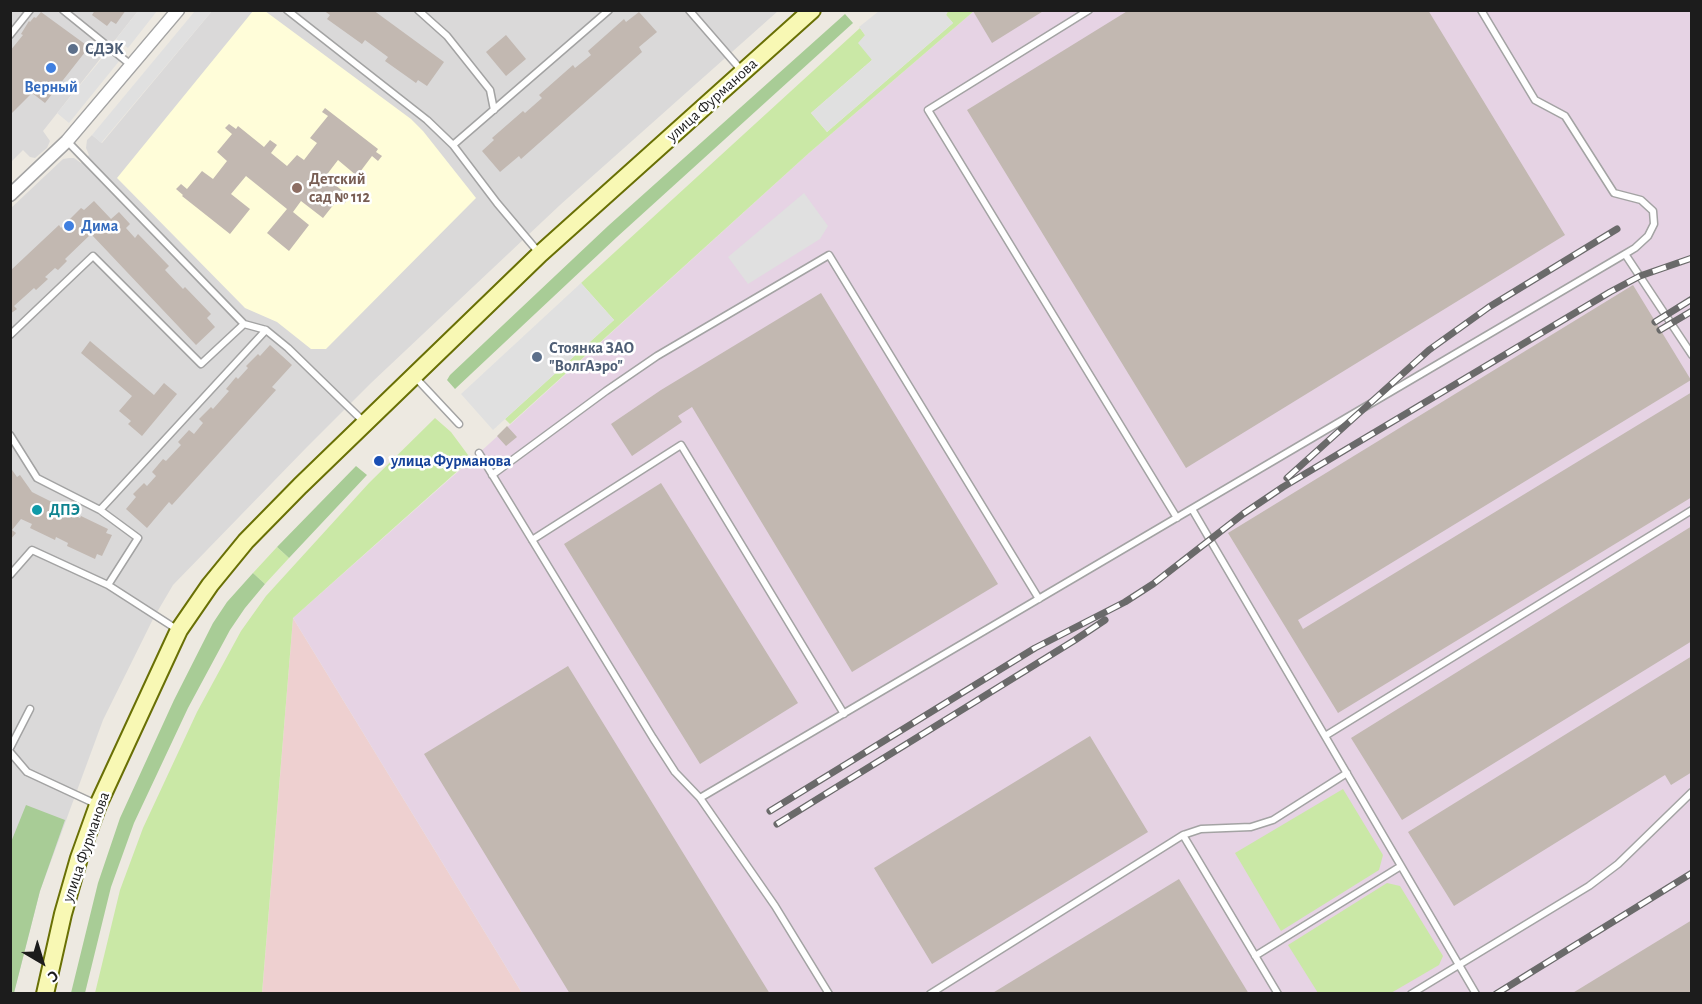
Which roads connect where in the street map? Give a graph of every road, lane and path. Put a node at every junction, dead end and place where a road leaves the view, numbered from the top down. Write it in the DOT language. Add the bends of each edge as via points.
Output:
graph roads {
  1 [pos="30,10"];
  2 [pos="63,10"];
  3 [pos="287,10"];
  4 [pos="418,10"];
  5 [pos="689,10"];
  6 [pos="812,10"];
  7 [pos="1089,10"];
  8 [pos="1481,10"];
  9 [pos="608,11"];
  10 [pos="173,12"];
  11 [pos="10,35"];
  12 [pos="132,66"];
  13 [pos="742,72"];
  14 [pos="494,110"];
  15 [pos="67,141"];
  16 [pos="453,145"];
  17 [pos="10,195"];
  18 [pos="540,254"];
  19 [pos="1625,254"];
  20 [pos="244,324"];
  21 [pos="266,330"];
  22 [pos="10,335"];
  23 [pos="1692,356"];
  24 [pos="414,377"];
  25 [pos="365,424"];
  26 [pos="459,424"];
  27 [pos="10,435"];
  28 [pos="479,453"];
  29 [pos="492,475"];
  30 [pos="1192,509"];
  31 [pos="100,510"];
  32 [pos="1692,510"];
  33 [pos="1177,518"];
  34 [pos="532,540"];
  35 [pos="10,575"];
  36 [pos="108,585"];
  37 [pos="1039,599"];
  38 [pos="179,630"];
  39 [pos="30,709"];
  40 [pos="844,714"];
  41 [pos="1325,736"];
  42 [pos="10,750"];
  43 [pos="1347,773"];
  44 [pos="1692,792"];
  45 [pos="700,798"];
  46 [pos="98,805"];
  47 [pos="1182,835"];
  48 [pos="1401,866"];
  49 [pos="1255,956"];
  50 [pos="1459,965"];
  51 [pos="45,993"];
  52 [pos="829,993"];
  53 [pos="930,993"];
  54 [pos="1278,993"];
  55 [pos="1411,993"];
  56 [pos="1476,993"];
  1 -- 11 [label="lane"];
  2 -- 12 [label="lane"];
  3 -- 16 [label="lane"];
  4 -- 14 [label="lane" via="447,36 490,90"];
  5 -- 13 [label="lane"];
  6 -- 13 [label="main road, улица Фурманова"];
  7 -- 33 [label="lane" via="928,110"];
  8 -- 19 [label="lane" via="1535,100 1565,116 1614,193 1641,200 1653,211 1654,224 1648,236"];
  9 -- 14 [label="lane"];
  10 -- 12 [label="street"];
  12 -- 15 [label="street"];
  13 -- 18 [label="main road, улица Фурманова"];
  14 -- 16 [label="lane"];
  15 -- 17 [label="street"];
  15 -- 20 [label="lane"];
  16 -- 18 [label="lane"];
  18 -- 24 [label="main road, улица Фурманова"];
  19 -- 23 [label="lane"];
  19 -- 30 [label="lane"];
  20 -- 21 [label="lane"];
  20 -- 22 [label="lane" via="201,364 93,256"];
  21 -- 25 [label="lane"];
  21 -- 31 [label="lane"];
  24 -- 25 [label="main road, улица Фурманова"];
  24 -- 26 [label="lane"];
  25 -- 38 [label="main road, улица Фурманова" via="246,541"];
  27 -- 31 [label="lane" via="37,478"];
  28 -- 29 [label="lane"];
  29 -- 34 [label="lane"];
  29 -- 37 [label="lane" via="657,356 830,255"];
  30 -- 33 [label="lane"];
  30 -- 41 [label="lane"];
  31 -- 36 [label="lane" via="138,538"];
  32 -- 41 [label="lane"];
  33 -- 37 [label="lane"];
  34 -- 40 [label="lane" via="681,445"];
  34 -- 45 [label="lane" via="675,772"];
  35 -- 36 [label="lane" via="32,550"];
  36 -- 38 [label="lane"];
  37 -- 40 [label="lane"];
  38 -- 46 [label="main road, улица Фурманова"];
  39 -- 42 [label="lane"];
  40 -- 45 [label="lane"];
  41 -- 43 [label="lane"];
  42 -- 46 [label="lane" via="27,772"];
  43 -- 47 [label="lane" via="1273,820 1251,827 1201,829"];
  43 -- 48 [label="lane"];
  44 -- 50 [label="lane" via="1617,864 1588,886"];
  45 -- 52 [label="lane"];
  46 -- 51 [label="main road, улица Фурманова" via="63,914"];
  47 -- 49 [label="lane"];
  47 -- 53 [label="lane"];
  48 -- 49 [label="lane"];
  48 -- 50 [label="lane"];
  49 -- 54 [label="lane"];
  50 -- 55 [label="lane"];
  50 -- 56 [label="lane"];
}
